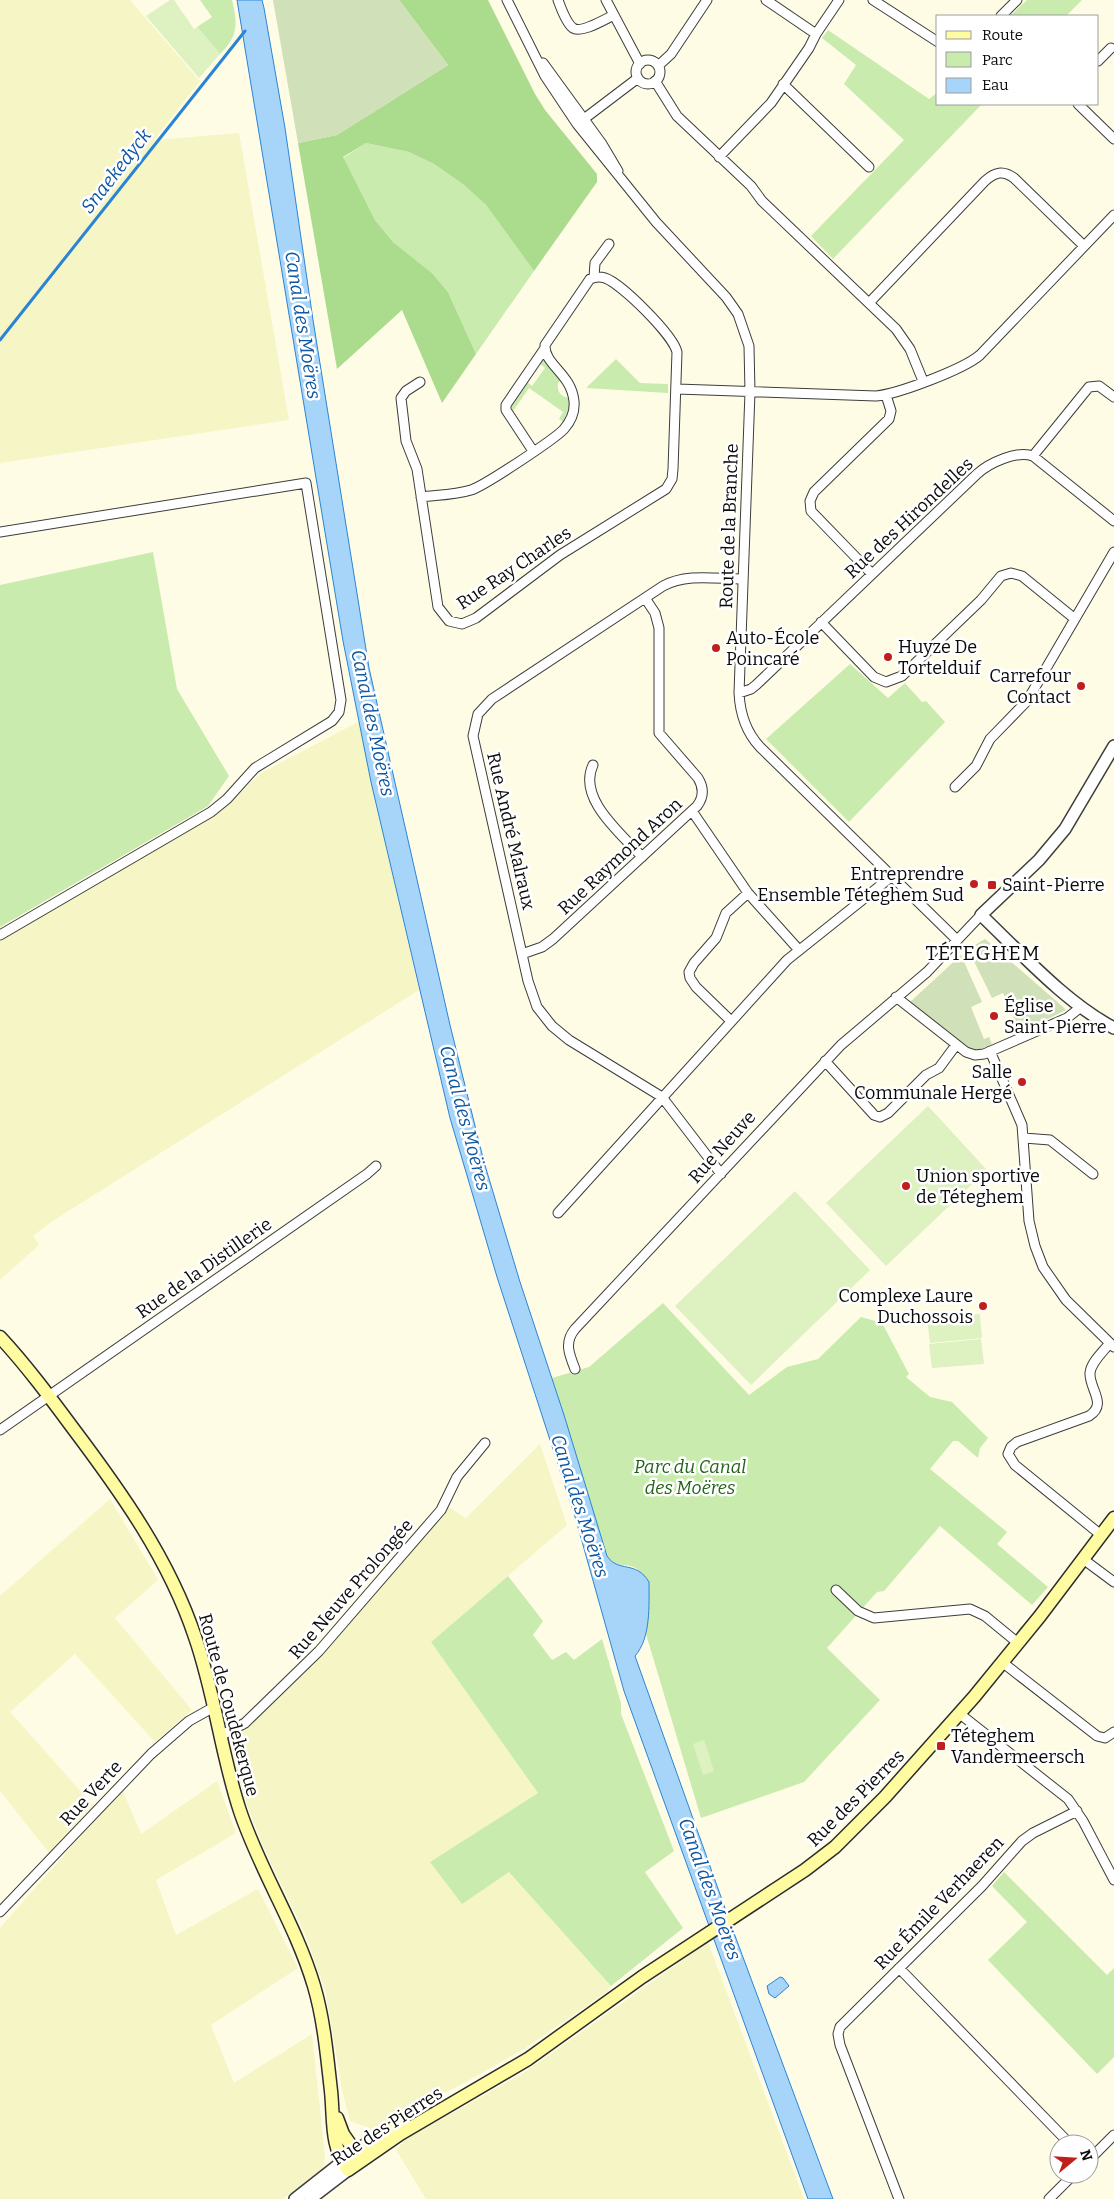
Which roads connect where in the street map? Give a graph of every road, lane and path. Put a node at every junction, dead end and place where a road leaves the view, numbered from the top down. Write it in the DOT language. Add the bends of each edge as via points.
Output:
graph roads {
  1 [pos="507,0"];
  2 [pos="558,0"];
  3 [pos="606,0"];
  4 [pos="707,0"];
  5 [pos="766,0"];
  6 [pos="839,0"];
  7 [pos="873,0"];
  8 [pos="1017,0"];
  9 [pos="614,14"];
  10 [pos="1002,15"];
  11 [pos="816,34"];
  12 [pos="936,41"];
  13 [pos="1111,48"];
  14 [pos="1099,61"];
  15 [pos="640,64"];
  16 [pos="658,66"];
  17 [pos="638,78"];
  18 [pos="655,82"];
  19 [pos="783,84"];
  20 [pos="1079,105"];
  21 [pos="580,122"];
  22 [pos="1114,139"];
  23 [pos="719,156"];
  24 [pos="869,166"];
  25 [pos="1114,215"];
  26 [pos="609,244"];
  27 [pos="1084,246"];
  28 [pos="594,277"];
  29 [pos="869,303"];
  30 [pos="545,348"];
  31 [pos="923,381"];
  32 [pos="420,382"];
  33 [pos="677,389"];
  34 [pos="750,392"];
  35 [pos="886,395"];
  36 [pos="1114,397"];
  37 [pos="534,450"];
  38 [pos="1033,456"];
  39 [pos="421,497"];
  40 [pos="1114,521"];
  41 [pos="0,532"];
  42 [pos="1114,552"];
  43 [pos="872,574"];
  44 [pos="743,579"];
  45 [pos="645,598"];
  46 [pos="1075,619"];
  47 [pos="821,622"];
  48 [pos="739,693"];
  49 [pos="1114,746"];
  50 [pos="593,766"];
  51 [pos="955,788"];
  52 [pos="692,811"];
  53 [pos="642,857"];
  54 [pos="892,877"];
  55 [pos="748,893"];
  56 [pos="981,915"];
  57 [pos="0,935"];
  58 [pos="957,940"];
  59 [pos="799,950"];
  60 [pos="522,954"];
  61 [pos="896,997"];
  62 [pos="1081,1007"];
  63 [pos="731,1021"];
  64 [pos="1114,1028"];
  65 [pos="956,1045"];
  66 [pos="990,1052"];
  67 [pos="825,1061"];
  68 [pos="662,1097"];
  69 [pos="1024,1138"];
  70 [pos="376,1166"];
  71 [pos="721,1174"];
  72 [pos="1093,1174"];
  73 [pos="558,1213"];
  74 [pos="0,1336"];
  75 [pos="1112,1346"];
  76 [pos="575,1369"];
  77 [pos="49,1396"];
  78 [pos="0,1430"];
  79 [pos="485,1443"];
  80 [pos="1114,1518"];
  81 [pos="1101,1535"];
  82 [pos="1084,1559"];
  83 [pos="1114,1582"];
  84 [pos="836,1590"];
  85 [pos="1018,1643"];
  86 [pos="1002,1662"];
  87 [pos="214,1707"];
  88 [pos="960,1714"];
  89 [pos="1114,1732"];
  90 [pos="220,1736"];
  91 [pos="1077,1811"];
  92 [pos="1110,1862"];
  93 [pos="1114,1880"];
  94 [pos="0,1912"];
  95 [pos="899,1968"];
  96 [pos="331,2094"];
  97 [pos="1060,2134"];
  98 [pos="1114,2135"];
  99 [pos="1099,2150"];
  100 [pos="358,2156"];
  101 [pos="345,2166"];
  102 [pos="1064,2184"];
  103 [pos="295,2199"];
  104 [pos="310,2199"];
  105 [pos="899,2199"];
  106 [pos="1049,2199"];
  1 -- 21 [label="street, Route de la Branche" via="545,76"];
  2 -- 9 [label="street" via="571,26 577,30"];
  3 -- 9 [label="street"];
  4 -- 16 [label="street" via="671,54"];
  5 -- 11 [label="street"];
  6 -- 11 [label="street"];
  7 -- 12 [label="street"];
  8 -- 10 [label="street"];
  9 -- 15 [label="street"];
  11 -- 19 [label="street"];
  13 -- 14 [label="street"];
  15 -- 16 [label="street" via="649,61"];
  15 -- 17 [label="street" via="636,71"];
  16 -- 18 [label="street" via="660,73"];
  17 -- 18 [label="street" via="646,84"];
  17 -- 21 [label="street"];
  18 -- 23 [label="street" via="677,116"];
  19 -- 23 [label="street" via="768,107"];
  19 -- 24 [label="street"];
  20 -- 22 [label="street"];
  21 -- 34 [label="street, Route de la Branche" via="628,188 738,314 749,346"];
  23 -- 29 [label="street"];
  25 -- 27 [label="street"];
  26 -- 28 [label="street" via="595,263"];
  27 -- 29 [label="street" via="1014,178 998,173 985,181"];
  27 -- 31 [label="street" via="977,357 963,366"];
  28 -- 30 [label="street" via="585,283 547,339"];
  28 -- 33 [label="street, Rue Ray Charles" via="605,278 628,294 673,341 678,352"];
  29 -- 31 [label="street" via="902,337"];
  30 -- 37 [label="street" via="506,405 506,410"];
  30 -- 37 [label="street" via="549,360 569,382 574,408 564,428"];
  31 -- 35 [label="street"];
  32 -- 39 [label="street, Rue Ray Charles" via="406,391 400,403"];
  33 -- 34 [label="street"];
  33 -- 39 [label="street, Rue Ray Charles" via="673,475 664,492 560,555 498,603 465,623 449,621 438,607"];
  34 -- 35 [label="street"];
  34 -- 44 [label="street, Route de la Branche"];
  35 -- 43 [label="street" via="891,411 889,420 814,492 810,501 811,511"];
  36 -- 38 [label="street" via="1099,386 1089,387"];
  37 -- 39 [label="street" via="475,488"];
  38 -- 40 [label="street"];
  38 -- 43 [label="street, Rue des Hirondelles" via="1018,454 983,469"];
  41 -- 57 [label="street" via="306,483 341,700 339,712 332,721 255,768 215,809"];
  42 -- 46 [label="street"];
  43 -- 47 [label="street, Rue des Hirondelles"];
  44 -- 45 [label="street, Rue André Malraux" via="683,579 667,584"];
  44 -- 48 [label="street, Route de la Branche"];
  45 -- 52 [label="street, Rue Raymond Aron" via="655,613 659,628 659,733 696,775 702,787 701,800"];
  45 -- 60 [label="street, Rue André Malraux" via="492,698 476,718 475,746"];
  46 -- 47 [label="street" via="1022,576 1006,573 902,676 886,682 874,677"];
  46 -- 51 [label="street" via="1027,701 990,739 976,766"];
  47 -- 48 [label="street, Rue des Hirondelles" via="753,688"];
  48 -- 54 [label="street, Route de la Branche" via="743,719 757,744"];
  49 -- 56 [label="street" via="1065,829 1039,860"];
  50 -- 53 [label="street" via="589,783 595,802"];
  52 -- 53 [label="street, Rue Raymond Aron"];
  52 -- 55 [label="street"];
  53 -- 60 [label="street, Rue Raymond Aron" via="550,942"];
  54 -- 58 [label="street, Route de la Branche"];
  54 -- 59 [label="street"];
  55 -- 59 [label="street"];
  55 -- 63 [label="street" via="726,913 716,938 689,972 696,987"];
  56 -- 58 [label="street, Rue Neuve"];
  56 -- 62 [label="street"];
  58 -- 61 [label="street, Rue Neuve" via="933,966"];
  59 -- 63 [label="street"];
  60 -- 68 [label="street, Rue André Malraux" via="533,997 549,1023 569,1040"];
  61 -- 65 [label="street"];
  61 -- 67 [label="street, Rue Neuve"];
  62 -- 64 [label="street"];
  62 -- 66 [label="street" via="1067,1018"];
  63 -- 68 [label="street"];
  65 -- 66 [label="street" via="972,1055"];
  65 -- 67 [label="street" via="939,1068 926,1075 880,1117 874,1115"];
  66 -- 69 [label="street" via="1021,1120"];
  67 -- 71 [label="street, Rue Neuve"];
  68 -- 71 [label="street, Rue André Malraux"];
  68 -- 73 [label="street"];
  69 -- 72 [label="street" via="1053,1142"];
  69 -- 75 [label="street" via="1029,1220 1043,1267 1061,1294"];
  70 -- 77 [label="street, Rue de la Distillerie"];
  71 -- 76 [label="street, Rue Neuve" via="573,1332 568,1346"];
  74 -- 77 [label="main road, Route de Coudekerque"];
  75 -- 81 [label="street" via="1090,1371 1098,1400 1095,1411 1017,1442 1008,1454 1015,1465"];
  77 -- 78 [label="street, Rue de la Distillerie"];
  77 -- 87 [label="main road, Route de Coudekerque" via="122,1494 161,1559 192,1627"];
  79 -- 90 [label="street, Rue Neuve Prolongée" via="457,1477 441,1510 324,1646 245,1723"];
  80 -- 81 [label="main road, Rue des Pierres"];
  81 -- 82 [label="main road, Rue des Pierres"];
  82 -- 83 [label="street"];
  82 -- 85 [label="main road, Rue des Pierres"];
  84 -- 85 [label="street" via="858,1611 874,1618 970,1609 985,1616"];
  85 -- 86 [label="main road, Rue des Pierres"];
  86 -- 88 [label="main road, Rue des Pierres"];
  86 -- 89 [label="street" via="1097,1736 1105,1738"];
  87 -- 90 [label="main road, Route de Coudekerque"];
  87 -- 94 [label="street, Rue Verte" via="189,1721 151,1754"];
  88 -- 91 [label="street" via="1060,1792"];
  88 -- 100 [label="main road, Rue des Pierres" via="847,1836 817,1862 642,1976 556,2040"];
  90 -- 96 [label="main road, Route de Coudekerque" via="248,1833 300,1946 314,1986"];
  91 -- 92 [label="street"];
  91 -- 95 [label="street, Rue Émile Verhaeren" via="1022,1841 982,1886"];
  92 -- 93 [label="street"];
  95 -- 97 [label="street"];
  95 -- 105 [label="street, Rue Émile Verhaeren" via="843,2022 838,2034"];
  96 -- 100 [label="main road, Route de Coudekerque" via="340,2129"];
  96 -- 101 [label="main road, Route de Coudekerque" via="334,2140"];
  98 -- 99 [label="street"];
  100 -- 101 [label="main road, Rue des Pierres"];
  101 -- 103 [label="street, Rue des Pierres"];
  101 -- 104 [label="street, Rue des Pierres"];
  102 -- 106 [label="street"];
}
